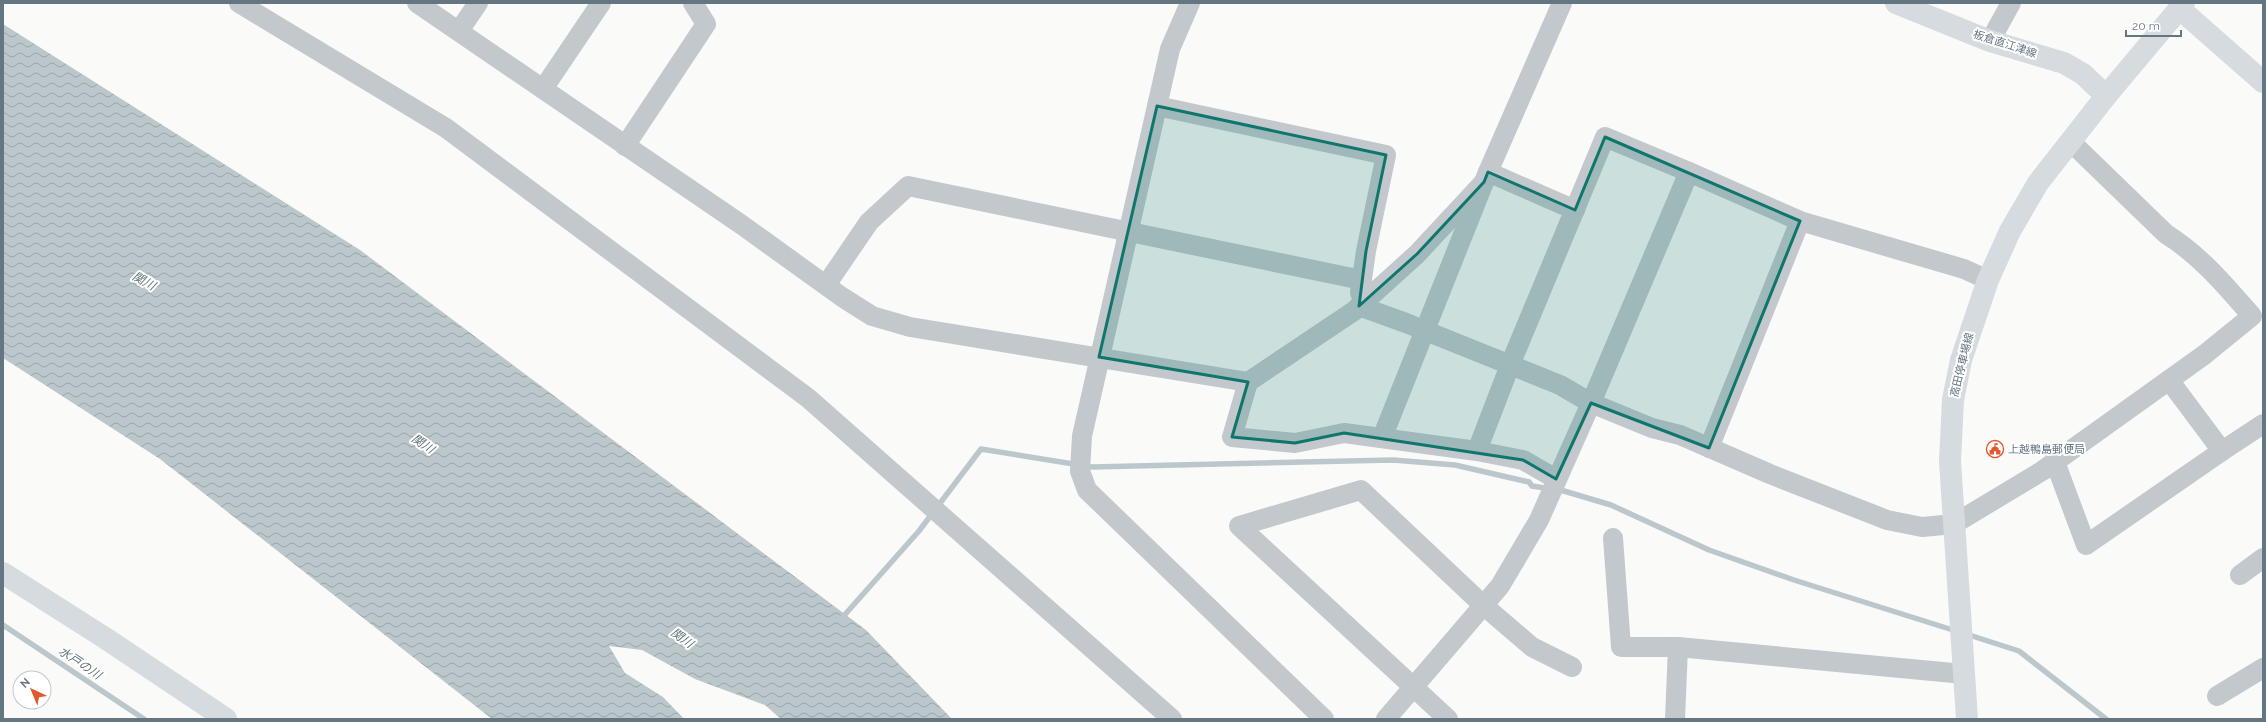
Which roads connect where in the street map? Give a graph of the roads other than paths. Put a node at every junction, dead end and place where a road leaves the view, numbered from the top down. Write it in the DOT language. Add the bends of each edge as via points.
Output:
graph roads {
  1 [pos="239,3"];
  2 [pos="417,3"];
  3 [pos="478,3"];
  4 [pos="601,3"];
  5 [pos="693,3"];
  6 [pos="1190,3"];
  7 [pos="1562,3"];
  8 [pos="1896,3"];
  9 [pos="2011,3"];
  10 [pos="2182,6"];
  11 [pos="459,31"];
  12 [pos="1990,41"];
  13 [pos="2263,82"];
  14 [pos="543,89"];
  15 [pos="2106,96"];
  16 [pos="1157,106"];
  17 [pos="2071,142"];
  18 [pos="625,146"];
  19 [pos="1689,172"];
  20 [pos="1486,177"];
  21 [pos="1575,210"];
  22 [pos="1800,221"];
  23 [pos="1128,231"];
  24 [pos="1362,280"];
  25 [pos="1988,280"];
  26 [pos="826,285"];
  27 [pos="1359,306"];
  28 [pos="1424,330"];
  29 [pos="1099,357"];
  30 [pos="1510,365"];
  31 [pos="2169,380"];
  32 [pos="1248,382"];
  33 [pos="1591,403"];
  34 [pos="2263,424"];
  35 [pos="1382,438"];
  36 [pos="1709,448"];
  37 [pos="1477,451"];
  38 [pos="2222,451"];
  39 [pos="2055,462"];
  40 [pos="1556,479"];
  41 [pos="1954,524"];
  42 [pos="1613,538"];
  43 [pos="2263,558"];
  44 [pos="3,573"];
  45 [pos="2240,575"];
  46 [pos="1483,605"];
  47 [pos="1678,647"];
  48 [pos="1572,667"];
  49 [pos="2263,668"];
  50 [pos="1964,674"];
  51 [pos="1414,686"];
  52 [pos="2217,696"];
  53 [pos="226,719"];
  54 [pos="1172,719"];
  55 [pos="1324,719"];
  56 [pos="1386,719"];
  57 [pos="1448,719"];
  58 [pos="1675,719"];
  59 [pos="1967,719"];
  1 -- 54 [label="street" via="446,128 808,398"];
  2 -- 11 [label="street"];
  3 -- 11 [label="street"];
  4 -- 14 [label="street"];
  5 -- 18 [label="street" via="706,24"];
  6 -- 16 [label="street" via="1170,49"];
  7 -- 20 [label="street"];
  8 -- 12 [label="main road, 板倉直江津線"];
  9 -- 12 [label="street"];
  10 -- 13 [label="main road"];
  10 -- 15 [label="main road, 高田停車場線"];
  11 -- 14 [label="street"];
  12 -- 15 [label="main road, 板倉直江津線" via="2064,63 2083,74"];
  14 -- 18 [label="street"];
  15 -- 17 [label="main road, 高田停車場線"];
  16 -- 23 [label="street"];
  16 -- 24 [label="street" via="1386,155"];
  17 -- 25 [label="main road, 高田停車場線" via="2038,183 2010,231"];
  17 -- 31 [label="street" via="2166,234 2209,266 2252,316"];
  18 -- 26 [label="street"];
  19 -- 21 [label="street" via="1605,137"];
  19 -- 22 [label="street"];
  19 -- 33 [label="street"];
  20 -- 21 [label="street"];
  20 -- 27 [label="street" via="1416,254"];
  20 -- 28 [label="street"];
  21 -- 30 [label="street"];
  22 -- 25 [label="street" via="1964,269"];
  22 -- 36 [label="street"];
  23 -- 24 [label="street"];
  23 -- 26 [label="street" via="908,186 870,222"];
  23 -- 29 [label="street"];
  24 -- 27 [label="street"];
  25 -- 41 [label="main road, 高田停車場線" via="1961,360 1952,400 1950,461"];
  26 -- 29 [label="street" via="872,316 910,327"];
  27 -- 28 [label="street"];
  27 -- 32 [label="street"];
  28 -- 30 [label="street"];
  28 -- 35 [label="street"];
  29 -- 32 [label="street"];
  29 -- 55 [label="street" via="1082,436 1080,471 1087,490"];
  30 -- 33 [label="street" via="1560,385"];
  30 -- 37 [label="street"];
  31 -- 38 [label="street"];
  31 -- 39 [label="street"];
  32 -- 35 [label="street" via="1232,437 1295,443 1344,433"];
  33 -- 36 [label="street"];
  33 -- 40 [label="street"];
  34 -- 38 [label="street"];
  35 -- 37 [label="street"];
  36 -- 41 [label="street" via="1887,520 1922,527"];
  37 -- 40 [label="street" via="1523,460"];
  38 -- 39 [label="street" via="2086,545"];
  39 -- 41 [label="street"];
  40 -- 46 [label="street" via="1539,520 1500,586"];
  41 -- 50 [label="main road, 高田停車場線"];
  42 -- 47 [label="street" via="1621,647"];
  43 -- 45 [label="street"];
  44 -- 53 [label="main road"];
  46 -- 48 [label="street" via="1532,648"];
  46 -- 51 [label="street"];
  46 -- 51 [label="street" via="1361,490 1239,526"];
  47 -- 50 [label="street"];
  47 -- 58 [label="street"];
  49 -- 52 [label="street"];
  50 -- 59 [label="main road, 高田停車場線"];
  51 -- 56 [label="street"];
  51 -- 57 [label="street"];
}
